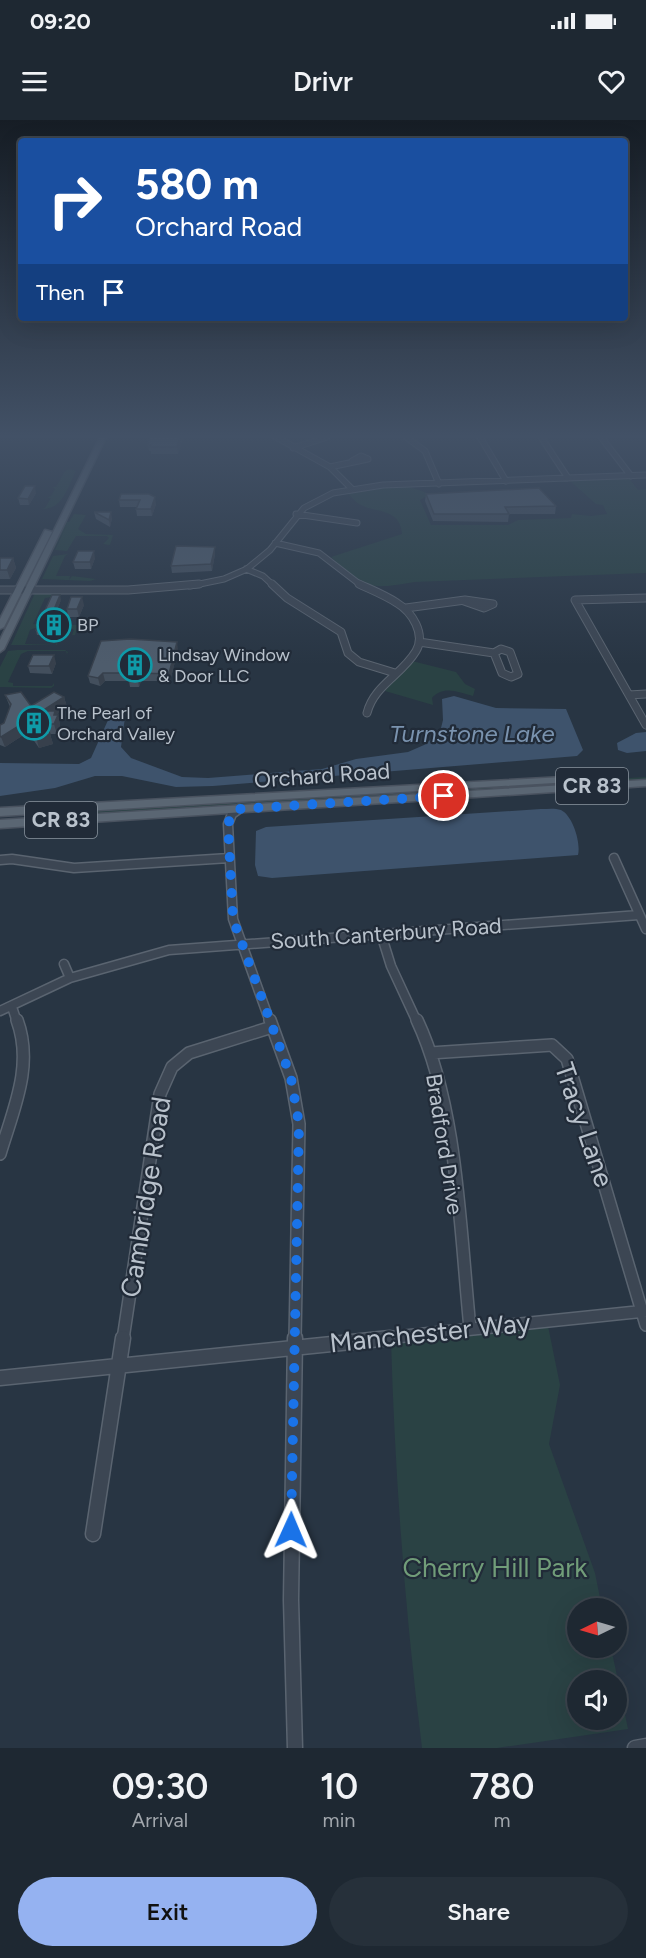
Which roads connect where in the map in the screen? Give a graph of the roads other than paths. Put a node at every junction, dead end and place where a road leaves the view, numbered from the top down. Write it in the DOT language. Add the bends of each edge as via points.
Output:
graph roads {
  1 [pos="60,513"];
  2 [pos="64,513"];
  3 [pos="296,514"];
  4 [pos="357,523"];
  5 [pos="275,543"];
  6 [pos="246,569"];
  7 [pos="0,585"];
  8 [pos="25,586"];
  9 [pos="0,590"];
  10 [pos="646,598"];
  11 [pos="464,601"];
  12 [pos="406,608"];
  13 [pos="0,627"];
  14 [pos="418,642"];
  15 [pos="0,649"];
  16 [pos="494,653"];
  17 [pos="395,673"];
  18 [pos="646,694"];
  19 [pos="629,695"];
  20 [pos="367,712"];
  21 [pos="646,725"];
  22 [pos="646,775"];
  23 [pos="646,783"];
  24 [pos="239,809"];
  25 [pos="212,811"];
  26 [pos="0,812"];
  27 [pos="0,824"];
  28 [pos="228,824"];
  29 [pos="229,858"];
  30 [pos="614,858"];
  31 [pos="0,860"];
  32 [pos="639,915"];
  33 [pos="646,929"];
  34 [pos="381,934"];
  35 [pos="241,944"];
  36 [pos="64,964"];
  37 [pos="70,978"];
  38 [pos="12,1008"];
  39 [pos="0,1011"];
  40 [pos="272,1027"];
  41 [pos="430,1053"];
  42 [pos="0,1154"];
  43 [pos="644,1311"];
  44 [pos="646,1325"];
  45 [pos="470,1328"];
  46 [pos="294,1348"];
  47 [pos="120,1365"];
  48 [pos="0,1378"];
  49 [pos="93,1534"];
  50 [pos="646,1746"];
  51 [pos="295,1748"];
  52 [pos="635,1748"];
  1 -- 8 [label="main road"];
  2 -- 8 [label="main road"];
  3 -- 4 [label="street"];
  3 -- 5 [label="street"];
  5 -- 6 [label="street" via="260,561"];
  5 -- 12 [label="street" via="317,552 348,577"];
  6 -- 8 [label="street" via="213,581 167,586"];
  6 -- 17 [label="street" via="263,576 287,598 341,632 348,653 359,662"];
  7 -- 8 [label="street"];
  8 -- 9 [label="street"];
  8 -- 13 [label="main road"];
  8 -- 15 [label="main road"];
  10 -- 19 [label="street" via="575,600"];
  11 -- 12 [label="street"];
  12 -- 14 [label="street" via="415,622"];
  14 -- 16 [label="street"];
  14 -- 17 [label="street" via="417,651"];
  17 -- 20 [label="street" via="371,698"];
  18 -- 19 [label="street"];
  19 -- 21 [label="street"];
  22 -- 26 [label="main road, Orchard Road / CR 83"];
  23 -- 24 [label="main road, Orchard Road / CR 83"];
  24 -- 25 [label="main road, Orchard Road / CR 83"];
  24 -- 28 [label="street"];
  25 -- 27 [label="main road, Orchard Road / CR 83"];
  25 -- 28 [label="street"];
  28 -- 29 [label="street"];
  29 -- 31 [label="street" via="74,868"];
  29 -- 35 [label="street" via="231,905"];
  30 -- 32 [label="street"];
  32 -- 33 [label="street"];
  32 -- 34 [label="street, South Canterbury Road"];
  34 -- 35 [label="street, South Canterbury Road"];
  34 -- 41 [label="street, Bradford Drive" via="393,976"];
  35 -- 37 [label="street, South Canterbury Road" via="169,950"];
  35 -- 40 [label="street"];
  36 -- 37 [label="street"];
  37 -- 38 [label="street, South Canterbury Road"];
  38 -- 39 [label="street, South Canterbury Road"];
  38 -- 42 [label="street" via="25,1053"];
  40 -- 46 [label="street" via="291,1078 299,1124"];
  40 -- 47 [label="street, Cambridge Road" via="189,1053 172,1067 166,1078 160,1094"];
  41 -- 43 [label="street, Tracy Lane" via="552,1045 567,1059"];
  41 -- 45 [label="street, Bradford Drive" via="447,1135"];
  43 -- 44 [label="street, Tracy Lane"];
  43 -- 45 [label="street, Manchester Way"];
  45 -- 46 [label="street, Manchester Way"];
  46 -- 47 [label="street, Manchester Way"];
  46 -- 51 [label="street" via="291,1600"];
  47 -- 48 [label="street, Manchester Way"];
  47 -- 49 [label="street, Cambridge Road"];
  50 -- 52 [label="street"];
}
